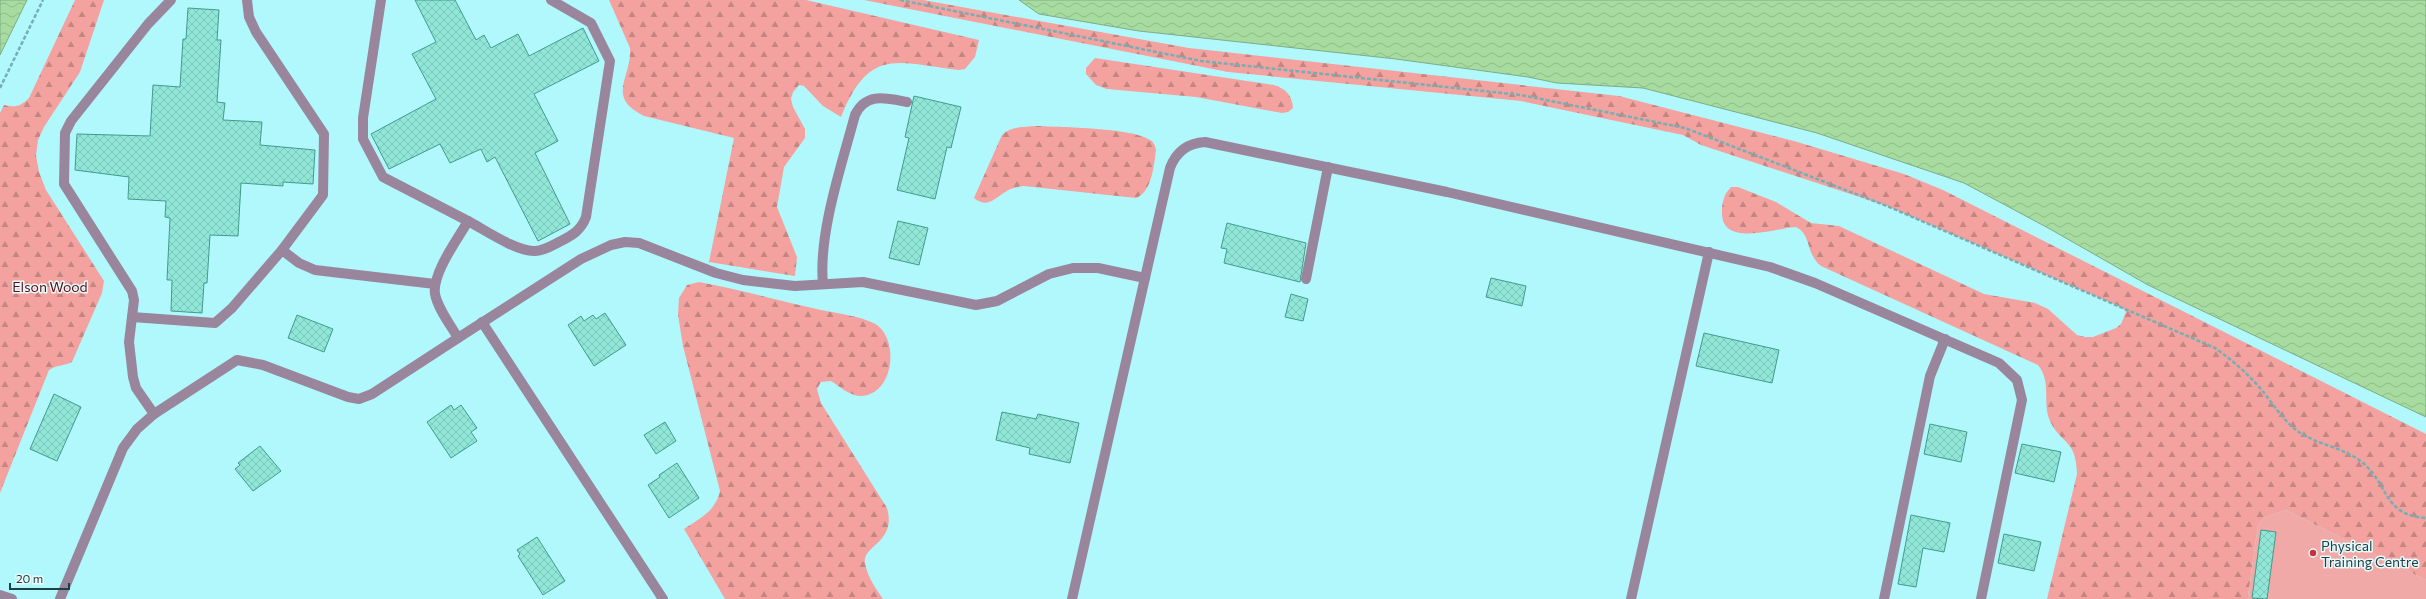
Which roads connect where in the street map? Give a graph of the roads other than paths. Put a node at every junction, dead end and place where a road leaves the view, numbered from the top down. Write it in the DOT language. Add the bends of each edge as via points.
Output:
graph roads {
  1 [pos="171,0"];
  2 [pos="247,0"];
  3 [pos="381,0"];
  4 [pos="551,0"];
  5 [pos="907,102"];
  6 [pos="1328,167"];
  7 [pos="468,221"];
  8 [pos="282,250"];
  9 [pos="1709,252"];
  10 [pos="1145,278"];
  11 [pos="1306,279"];
  12 [pos="435,284"];
  13 [pos="823,284"];
  14 [pos="132,317"];
  15 [pos="482,322"];
  16 [pos="458,338"];
  17 [pos="1945,339"];
  18 [pos="154,414"];
  19 [pos="0,595"];
  20 [pos="12,599"];
  21 [pos="60,599"];
  22 [pos="663,599"];
  23 [pos="1072,599"];
  24 [pos="1631,599"];
  25 [pos="1884,599"];
  26 [pos="1981,599"];
  1 -- 14 [label="lane" via="71,121 66,133 64,184 131,288 134,300"];
  2 -- 8 [label="lane" via="253,26 324,134 323,195"];
  3 -- 7 [label="lane" via="363,118 363,139 383,177"];
  4 -- 7 [label="lane" via="591,23 610,61 584,220 572,235 547,248 534,251 516,246"];
  5 -- 13 [label="lane" via="883,97 871,98 862,103 854,115 822,252"];
  6 -- 9 [label="lane"];
  6 -- 10 [label="lane" via="1216,143 1198,142 1188,146 1177,155 1170,168"];
  6 -- 11 [label="lane"];
  7 -- 12 [label="lane"];
  8 -- 12 [label="lane" via="299,263 315,270"];
  8 -- 14 [label="lane" via="232,308 214,323"];
  9 -- 17 [label="lane" via="1792,273"];
  9 -- 24 [label="lane"];
  10 -- 13 [label="lane" via="1098,268 1073,268 1045,276 997,301 976,305 863,282"];
  10 -- 23 [label="lane"];
  12 -- 16 [label="lane" via="437,301"];
  13 -- 15 [label="lane" via="776,285 733,278 644,244 625,242 611,245 581,259"];
  14 -- 18 [label="lane" via="129,347 134,383"];
  15 -- 16 [label="lane"];
  15 -- 22 [label="lane"];
  16 -- 18 [label="lane" via="365,398 352,398 263,365 237,360"];
  17 -- 25 [label="lane" via="1930,376"];
  17 -- 26 [label="lane" via="1999,364 2017,380 2022,394"];
  18 -- 21 [label="lane" via="137,429 123,448"];
  19 -- 20 [label="lane"];
}
